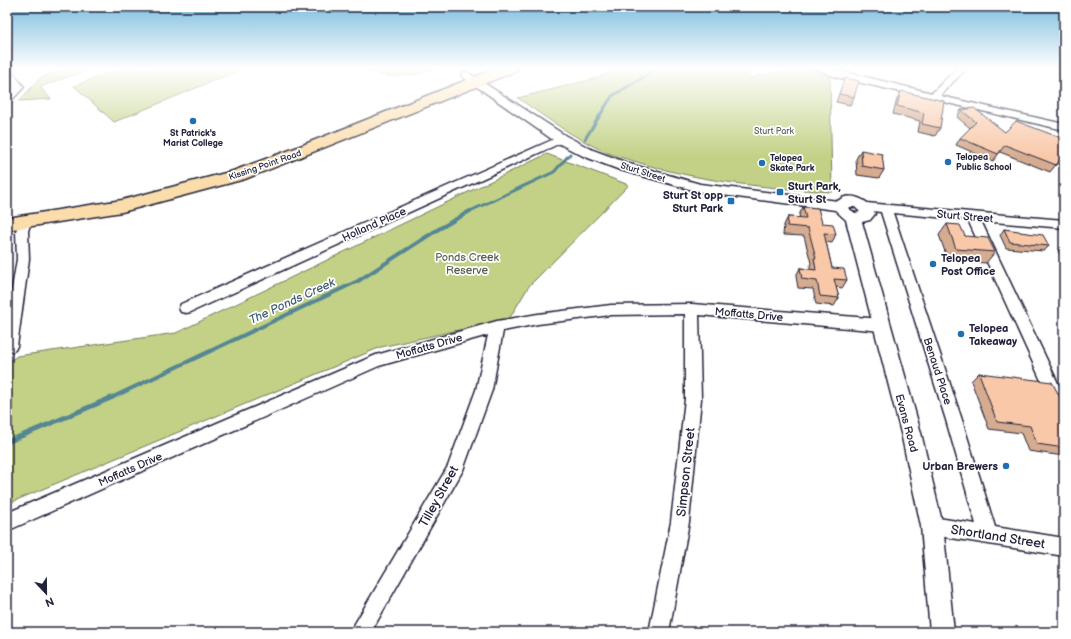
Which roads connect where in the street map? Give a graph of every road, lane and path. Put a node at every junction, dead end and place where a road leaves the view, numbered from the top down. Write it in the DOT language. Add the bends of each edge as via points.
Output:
graph roads {
  1 [pos="416,98"];
  2 [pos="424,98"];
  3 [pos="506,98"];
  4 [pos="936,98"];
  5 [pos="1064,127"];
  6 [pos="561,139"];
  7 [pos="842,206"];
  8 [pos="866,208"];
  9 [pos="886,209"];
  10 [pos="7,212"];
  11 [pos="973,217"];
  12 [pos="853,218"];
  13 [pos="25,222"];
  14 [pos="7,224"];
  15 [pos="1064,224"];
  16 [pos="186,308"];
  17 [pos="692,310"];
  18 [pos="882,325"];
  19 [pos="497,327"];
  20 [pos="7,348"];
  21 [pos="1064,413"];
  22 [pos="7,522"];
  23 [pos="932,526"];
  24 [pos="988,534"];
  25 [pos="1064,546"];
  26 [pos="360,632"];
  27 [pos="659,632"];
  28 [pos="942,632"];
  1 -- 10 [label="main road, Kissing Point Road" via="207,173 99,198"];
  2 -- 13 [label="main road, Kissing Point Road" via="296,154 238,175 122,206"];
  3 -- 6 [label="street, Sturt Street"];
  4 -- 5 [label="street"];
  6 -- 7 [label="street, Sturt Street" via="604,160 672,182 728,193"];
  6 -- 16 [label="street, Holland Place"];
  7 -- 8 [label="street, Sturt Street" via="845,202 852,202"];
  7 -- 12 [label="street" via="844,212"];
  8 -- 9 [label="street, Sturt Street"];
  8 -- 12 [label="street" via="866,216"];
  9 -- 11 [label="street, Sturt Street"];
  9 -- 24 [label="street, Benaud Place"];
  11 -- 15 [label="street, Sturt Street"];
  11 -- 21 [label="street"];
  12 -- 18 [label="street, Evans Road"];
  13 -- 14 [label="main road, Kissing Point Road"];
  13 -- 20 [label="street" via="22,231 23,259 10,346"];
  17 -- 18 [label="street, Moffatts Drive"];
  17 -- 19 [label="street, Moffatts Drive" via="611,310"];
  17 -- 27 [label="street, Simpson Street" via="692,399 680,522"];
  18 -- 23 [label="street, Evans Road" via="911,433"];
  19 -- 22 [label="street, Moffatts Drive" via="376,361"];
  19 -- 26 [label="street, Tilley Street" via="484,390 454,470"];
  23 -- 24 [label="street, Shortland Street"];
  23 -- 28 [label="street, Evans Road"];
  24 -- 25 [label="street, Shortland Street"];
}
